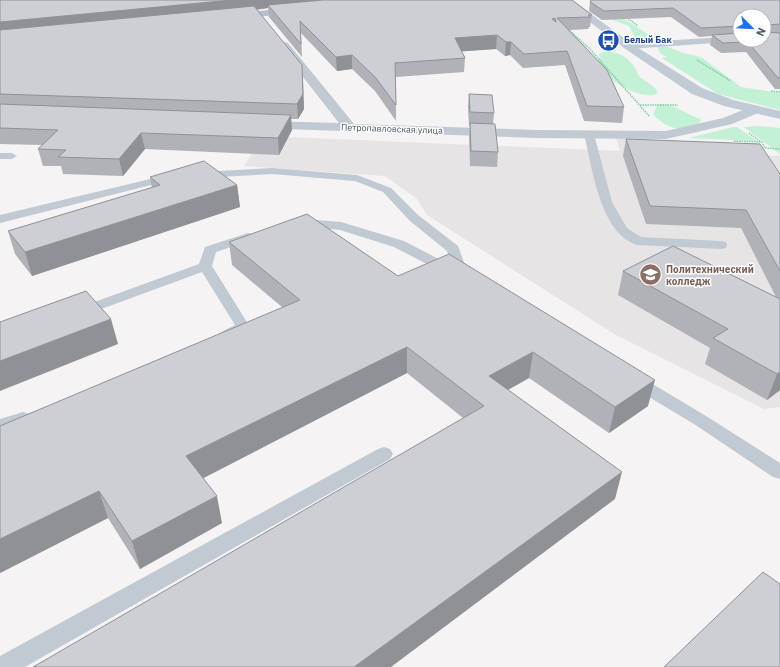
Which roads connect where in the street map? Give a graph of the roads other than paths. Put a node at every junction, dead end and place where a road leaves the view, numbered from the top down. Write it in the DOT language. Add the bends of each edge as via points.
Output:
graph roads {
  1 [pos="566,0"];
  2 [pos="306,9"];
  3 [pos="259,14"];
  4 [pos="220,18"];
  5 [pos="732,40"];
  6 [pos="628,46"];
  7 [pos="753,110"];
  8 [pos="780,115"];
  9 [pos="248,124"];
  10 [pos="350,128"];
  11 [pos="589,134"];
  12 [pos="0,156"];
  13 [pos="12,156"];
  14 [pos="0,219"];
  15 [pos="292,222"];
  16 [pos="262,232"];
  17 [pos="721,245"];
  18 [pos="204,266"];
  19 [pos="462,276"];
  20 [pos="476,284"];
  21 [pos="66,317"];
  22 [pos="215,340"];
  23 [pos="625,375"];
  24 [pos="36,413"];
  25 [pos="0,425"];
  26 [pos="384,454"];
  27 [pos="780,472"];
  28 [pos="3,667"];
  1 -- 6 [label="main road"];
  2 -- 3 [label="main road"];
  3 -- 4 [label="main road"];
  3 -- 10 [label="street"];
  5 -- 6 [label="street"];
  6 -- 7 [label="main road" via="697,91"];
  7 -- 8 [label="main road"];
  7 -- 11 [label="street, Петропавловская улица" via="727,121 666,134"];
  9 -- 10 [label="street, Петропавловская улица"];
  10 -- 11 [label="street, Петропавловская улица"];
  11 -- 17 [label="lane" via="606,202 622,230 638,241"];
  12 -- 13 [label="lane"];
  14 -- 19 [label="lane" via="174,177 272,171 357,178 387,190 414,218 453,249"];
  15 -- 19 [label="lane" via="341,226 399,244"];
  16 -- 18 [label="lane" via="210,250"];
  18 -- 21 [label="lane"];
  18 -- 22 [label="lane" via="243,327"];
  19 -- 20 [label="lane"];
  23 -- 27 [label="lane"];
  24 -- 25 [label="lane"];
  26 -- 28 [label="lane"];
}
